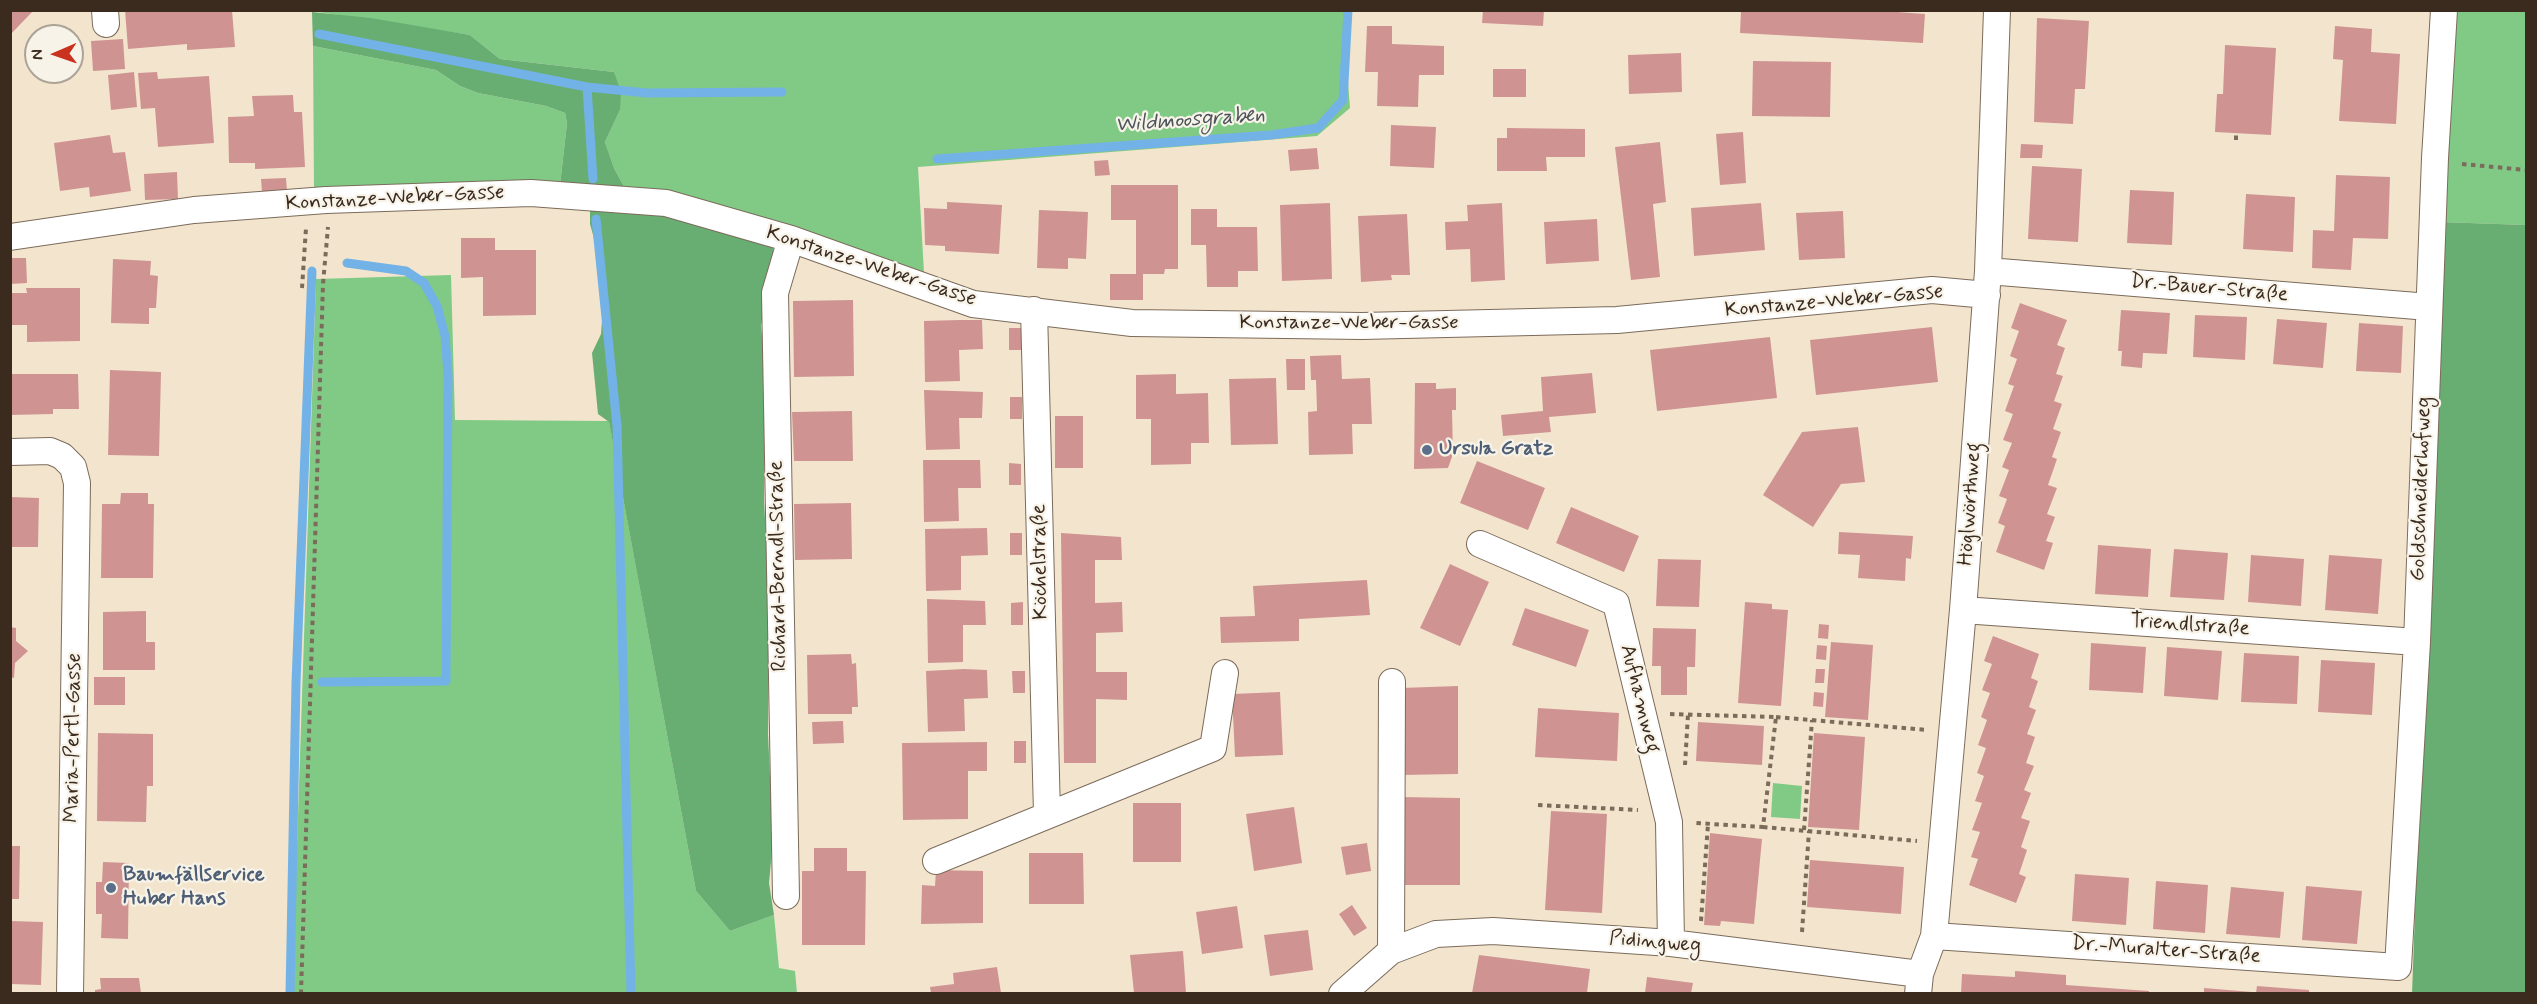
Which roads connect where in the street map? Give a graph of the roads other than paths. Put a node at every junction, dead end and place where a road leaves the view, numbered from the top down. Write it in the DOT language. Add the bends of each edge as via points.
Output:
graph roads {
  1 [pos="1998,10"];
  2 [pos="2444,10"];
  3 [pos="10,237"];
  4 [pos="790,239"];
  5 [pos="1988,283"];
  6 [pos="2429,307"];
  7 [pos="1034,310"];
  8 [pos="10,452"];
  9 [pos="1480,544"];
  10 [pos="1963,609"];
  11 [pos="2417,642"];
  12 [pos="1226,673"];
  13 [pos="1392,682"];
  14 [pos="1047,814"];
  15 [pos="936,861"];
  16 [pos="786,896"];
  17 [pos="1934,936"];
  18 [pos="1671,943"];
  19 [pos="1391,951"];
  20 [pos="2398,967"];
  21 [pos="1919,984"];
  22 [pos="70,993"];
  23 [pos="1342,993"];
  1 -- 5 [label="street, Höglwörthweg"];
  2 -- 6 [label="street, Goldschneiderhofweg"];
  3 -- 4 [label="street, Konstanze-Weber-Gasse" via="185,212 299,202 560,194 666,203"];
  4 -- 7 [label="street, Konstanze-Weber-Gasse" via="973,304"];
  4 -- 16 [label="street, Richard-Berndl-Straße" via="775,293"];
  5 -- 6 [label="street, Dr.-Bauer-Straße"];
  5 -- 7 [label="street, Konstanze-Weber-Gasse" via="1617,320 1362,327 1132,323"];
  5 -- 10 [label="street, Höglwörthweg"];
  6 -- 11 [label="street, Goldschneiderhofweg"];
  7 -- 14 [label="street, Köchelstraße"];
  8 -- 22 [label="street, Maria-Pertl-Gasse" via="50,451 62,456 72,467 77,483"];
  9 -- 18 [label="street, Aufhamweg" via="1616,603 1667,817"];
  10 -- 11 [label="street, Triendlstraße"];
  10 -- 17 [label="street, Höglwörthweg"];
  11 -- 20 [label="street, Goldschneiderhofweg"];
  12 -- 14 [label="street" via="1213,747"];
  13 -- 19 [label="street"];
  14 -- 15 [label="street"];
  17 -- 20 [label="street, Dr.-Muralter-Straße"];
  17 -- 21 [label="street, Höglwörthweg"];
  18 -- 19 [label="street, Pidingweg" via="1493,931 1436,934"];
  18 -- 21 [label="street, Pidingweg"];
  19 -- 23 [label="street, Pidingweg"];
}
